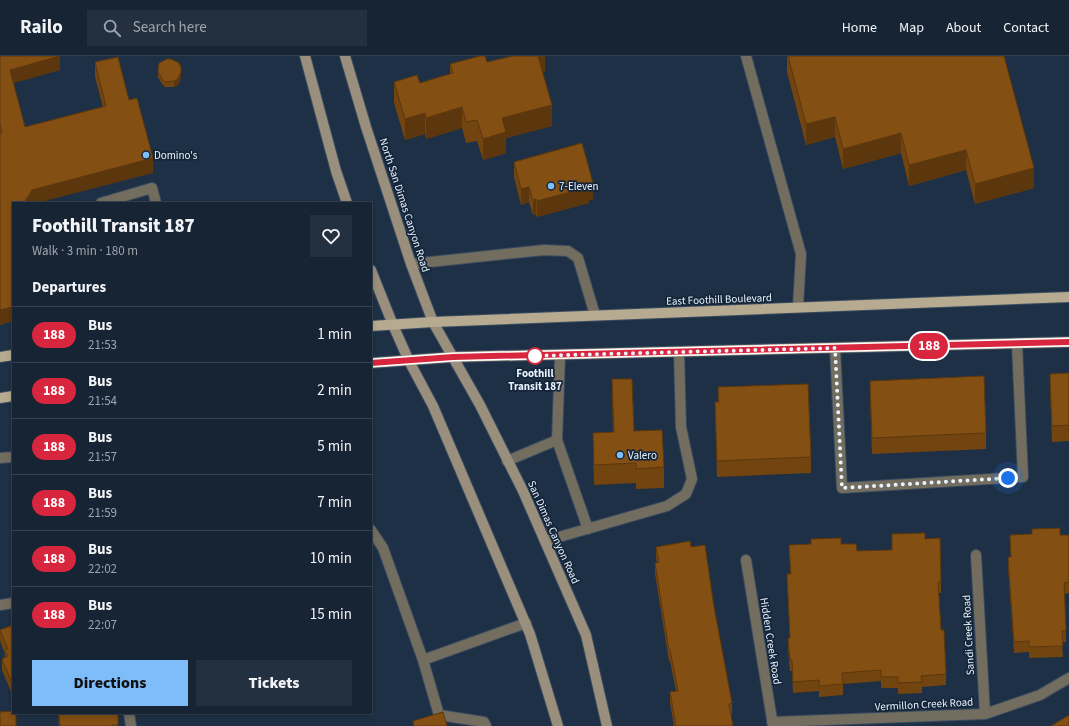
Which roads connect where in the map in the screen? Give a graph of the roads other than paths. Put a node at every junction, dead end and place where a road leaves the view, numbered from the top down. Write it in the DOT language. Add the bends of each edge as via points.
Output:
graph roads {
  1 [pos="305,56"];
  2 [pos="345,56"];
  3 [pos="746,56"];
  4 [pos="104,202"];
  5 [pos="156,202"];
  6 [pos="347,202"];
  7 [pos="411,264"];
  8 [pos="372,272"];
  9 [pos="1069,297"];
  10 [pos="798,307"];
  11 [pos="596,315"];
  12 [pos="433,322"];
  13 [pos="393,325"];
  14 [pos="372,326"];
  15 [pos="1069,342"];
  16 [pos="1017,344"];
  17 [pos="835,348"];
  18 [pos="679,352"];
  19 [pos="12,355"];
  20 [pos="560,356"];
  21 [pos="0,357"];
  22 [pos="453,357"];
  23 [pos="409,361"];
  24 [pos="372,363"];
  25 [pos="12,396"];
  26 [pos="0,398"];
  27 [pos="557,440"];
  28 [pos="12,457"];
  29 [pos="0,458"];
  30 [pos="507,461"];
  31 [pos="588,529"];
  32 [pos="372,532"];
  33 [pos="545,541"];
  34 [pos="976,555"];
  35 [pos="746,560"];
  36 [pos="12,603"];
  37 [pos="0,605"];
  38 [pos="526,623"];
  39 [pos="423,660"];
  40 [pos="1069,678"];
  41 [pos="129,714"];
  42 [pos="985,714"];
  43 [pos="895,722"];
  44 [pos="773,724"];
  45 [pos="132,726"];
  46 [pos="486,726"];
  47 [pos="558,726"];
  48 [pos="607,726"];
  1 -- 6 [label="street"];
  2 -- 7 [label="street, North San Dimas Canyon Road"];
  3 -- 10 [label="street" via="801,254"];
  4 -- 5 [label="street" via="152,188"];
  7 -- 11 [label="street" via="544,250 568,251 578,258"];
  7 -- 12 [label="street, North San Dimas Canyon Road"];
  8 -- 13 [label="street"];
  9 -- 10 [label="main road, East Foothill Boulevard"];
  10 -- 11 [label="main road, East Foothill Boulevard"];
  11 -- 12 [label="main road, East Foothill Boulevard"];
  12 -- 13 [label="main road, East Foothill Boulevard"];
  12 -- 22 [label="street, North San Dimas Canyon Road"];
  13 -- 14 [label="main road, East Foothill Boulevard"];
  13 -- 23 [label="street"];
  15 -- 16 [label="main road"];
  16 -- 17 [label="main road"];
  16 -- 17 [label="street" via="1023,477 842,488"];
  17 -- 18 [label="main road"];
  18 -- 20 [label="main road"];
  18 -- 31 [label="street" via="681,427 692,479 686,494 667,506"];
  19 -- 21 [label="main road"];
  20 -- 22 [label="main road"];
  20 -- 27 [label="street"];
  22 -- 23 [label="main road"];
  22 -- 30 [label="street, San Dimas Canyon Road"];
  23 -- 24 [label="main road"];
  23 -- 38 [label="street" via="433,406"];
  25 -- 26 [label="main road"];
  27 -- 30 [label="street"];
  27 -- 31 [label="street"];
  28 -- 29 [label="street"];
  30 -- 33 [label="street, San Dimas Canyon Road"];
  31 -- 33 [label="street"];
  32 -- 39 [label="street" via="383,548"];
  33 -- 48 [label="street, San Dimas Canyon Road" via="586,635"];
  34 -- 42 [label="street, Sandi Creek Road"];
  35 -- 44 [label="street, Hidden Creek Road"];
  36 -- 37 [label="street"];
  38 -- 39 [label="street"];
  38 -- 47 [label="street"];
  39 -- 46 [label="street" via="439,715 484,722"];
  40 -- 42 [label="street, Vermillon Creek Road" via="1040,695"];
  41 -- 45 [label="street"];
  42 -- 43 [label="street, Vermillon Creek Road"];
  43 -- 44 [label="street, Vermillon Creek Road"];
}
